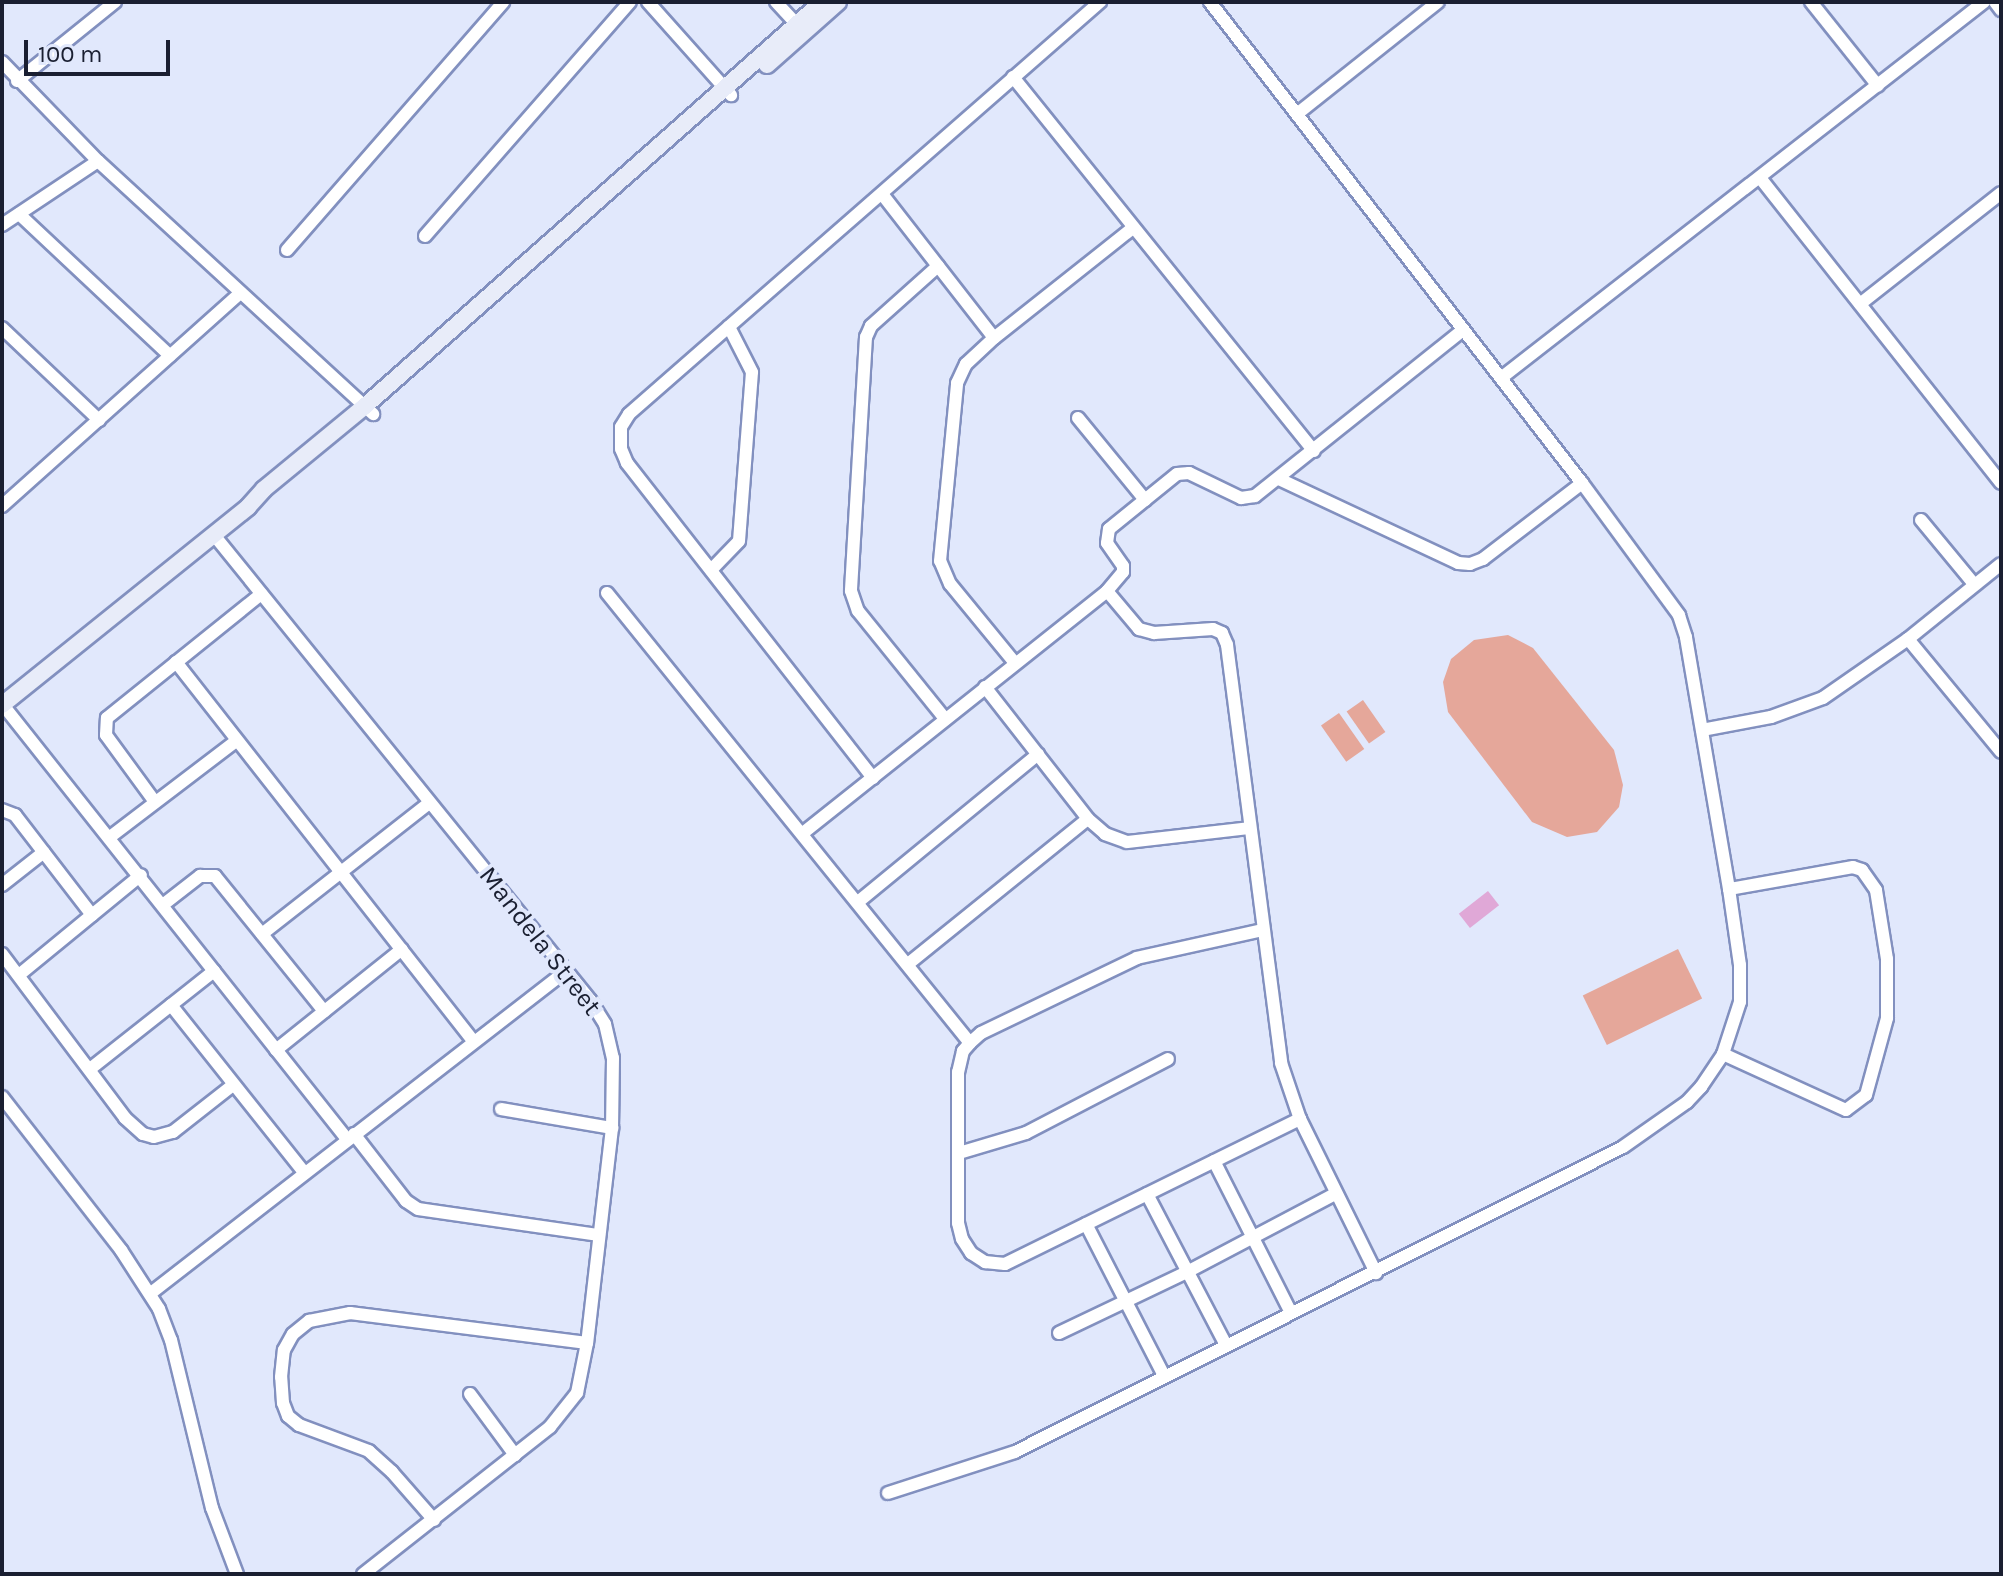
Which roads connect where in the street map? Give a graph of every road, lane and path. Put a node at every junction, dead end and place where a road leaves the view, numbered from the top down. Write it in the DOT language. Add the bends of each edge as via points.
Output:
graph roads {
  1 [pos="115,2"];
  2 [pos="503,2"];
  3 [pos="630,2"];
  4 [pos="648,2"];
  5 [pos="776,2"];
  6 [pos="822,2"];
  7 [pos="838,2"];
  8 [pos="1100,2"];
  9 [pos="1210,2"];
  10 [pos="1438,2"];
  11 [pos="1811,2"];
  12 [pos="1984,2"];
  13 [pos="1995,2"];
  14 [pos="2001,10"];
  15 [pos="801,29"];
  16 [pos="2,62"];
  17 [pos="1013,77"];
  18 [pos="17,81"];
  19 [pos="1878,86"];
  20 [pos="727,92"];
  21 [pos="1297,114"];
  22 [pos="98,161"];
  23 [pos="1761,179"];
  24 [pos="2001,193"];
  25 [pos="882,194"];
  26 [pos="19,214"];
  27 [pos="2,225"];
  28 [pos="1133,228"];
  29 [pos="425,236"];
  30 [pos="287,250"];
  31 [pos="938,266"];
  32 [pos="240,293"];
  33 [pos="1860,304"];
  34 [pos="729,327"];
  35 [pos="2,328"];
  36 [pos="1463,330"];
  37 [pos="994,338"];
  38 [pos="7,341"];
  39 [pos="170,356"];
  40 [pos="1501,378"];
  41 [pos="369,410"];
  42 [pos="1078,418"];
  43 [pos="99,420"];
  44 [pos="1314,451"];
  45 [pos="1279,479"];
  46 [pos="1582,483"];
  47 [pos="2001,483"];
  48 [pos="1145,500"];
  49 [pos="2,506"];
  50 [pos="1921,520"];
  51 [pos="214,535"];
  52 [pos="2001,564"];
  53 [pos="711,570"];
  54 [pos="1974,584"];
  55 [pos="1107,591"];
  56 [pos="607,593"];
  57 [pos="261,594"];
  58 [pos="1908,639"];
  59 [pos="176,662"];
  60 [pos="1015,663"];
  61 [pos="985,687"];
  62 [pos="2,705"];
  63 [pos="945,719"];
  64 [pos="1702,730"];
  65 [pos="236,741"];
  66 [pos="2001,752"];
  67 [pos="1038,754"];
  68 [pos="873,778"];
  69 [pos="155,802"];
  70 [pos="429,803"];
  71 [pos="2,810"];
  72 [pos="1088,819"];
  73 [pos="1249,828"];
  74 [pos="803,833"];
  75 [pos="110,837"];
  76 [pos="44,852"];
  77 [pos="341,871"];
  78 [pos="141,875"];
  79 [pos="2,885"];
  80 [pos="1729,889"];
  81 [pos="858,902"];
  82 [pos="164,904"];
  83 [pos="92,915"];
  84 [pos="1263,930"];
  85 [pos="262,934"];
  86 [pos="402,949"];
  87 [pos="2,954"];
  88 [pos="908,964"];
  89 [pos="214,971"];
  90 [pos="566,971"];
  91 [pos="19,975"];
  92 [pos="171,1005"];
  93 [pos="324,1011"];
  94 [pos="473,1041"];
  95 [pos="970,1043"];
  96 [pos="276,1050"];
  97 [pos="1723,1054"];
  98 [pos="1168,1059"];
  99 [pos="90,1069"];
  100 [pos="233,1085"];
  101 [pos="2,1097"];
  102 [pos="501,1109"];
  103 [pos="1300,1119"];
  104 [pos="612,1128"];
  105 [pos="350,1137"];
  106 [pos="959,1153"];
  107 [pos="1214,1161"];
  108 [pos="304,1172"];
  109 [pos="1147,1194"];
  110 [pos="1335,1194"];
  111 [pos="1086,1224"];
  112 [pos="599,1235"];
  113 [pos="1252,1239"];
  114 [pos="1187,1272"];
  115 [pos="1376,1273"];
  116 [pos="151,1293"];
  117 [pos="1127,1301"];
  118 [pos="1291,1313"];
  119 [pos="1059,1333"];
  120 [pos="587,1343"];
  121 [pos="1226,1345"];
  122 [pos="1164,1376"];
  123 [pos="470,1394"];
  124 [pos="515,1455"];
  125 [pos="888,1493"];
  126 [pos="434,1520"];
  127 [pos="237,1574"];
  128 [pos="363,1574"];
  1 -- 18 [label="street"];
  2 -- 30 [label="street"];
  3 -- 29 [label="street"];
  4 -- 20 [label="street"];
  5 -- 15 [label="street"];
  6 -- 15 [label="main road"];
  7 -- 15 [label="main road"];
  8 -- 17 [label="street"];
  9 -- 21 [label="street"];
  10 -- 21 [label="street"];
  11 -- 19 [label="street"];
  12 -- 19 [label="street"];
  13 -- 14 [label="street"];
  15 -- 20 [label="main road"];
  16 -- 18 [label="street"];
  17 -- 25 [label="street"];
  17 -- 28 [label="street"];
  18 -- 22 [label="street"];
  19 -- 23 [label="street"];
  20 -- 41 [label="main road"];
  21 -- 36 [label="street"];
  22 -- 26 [label="street"];
  22 -- 32 [label="street"];
  23 -- 33 [label="street"];
  23 -- 40 [label="street"];
  24 -- 33 [label="street"];
  25 -- 31 [label="street"];
  25 -- 34 [label="street"];
  26 -- 27 [label="street"];
  26 -- 39 [label="street"];
  28 -- 37 [label="street"];
  28 -- 44 [label="street"];
  31 -- 37 [label="street"];
  31 -- 63 [label="street" via="871,326 866,337 851,591 858,611"];
  32 -- 39 [label="street"];
  32 -- 41 [label="street"];
  33 -- 47 [label="street"];
  34 -- 53 [label="street" via="752,372 739,541"];
  34 -- 53 [label="street" via="629,414 620,439 627,463"];
  35 -- 38 [label="street"];
  36 -- 40 [label="street"];
  36 -- 44 [label="street"];
  37 -- 60 [label="street" via="966,364 957,383 940,561 950,584"];
  38 -- 43 [label="street"];
  39 -- 43 [label="street"];
  40 -- 46 [label="street"];
  41 -- 51 [label="main road" via="286,484"];
  42 -- 48 [label="street"];
  43 -- 49 [label="street"];
  44 -- 45 [label="street"];
  45 -- 46 [label="street" via="1470,564"];
  45 -- 48 [label="street" via="1248,499 1184,472"];
  46 -- 64 [label="street" via="1679,615"];
  48 -- 55 [label="street" via="1109,529 1106,537 1123,566"];
  50 -- 54 [label="street"];
  51 -- 57 [label="street, Mandela Street"];
  51 -- 62 [label="main road"];
  52 -- 54 [label="street"];
  53 -- 68 [label="street"];
  54 -- 58 [label="street"];
  55 -- 60 [label="street"];
  55 -- 73 [label="street" via="1139,629 1222,633"];
  56 -- 74 [label="street"];
  57 -- 59 [label="street"];
  57 -- 70 [label="street, Mandela Street"];
  58 -- 64 [label="street" via="1823,698 1771,717"];
  58 -- 66 [label="street"];
  59 -- 65 [label="street"];
  59 -- 69 [label="street" via="105,723 106,735"];
  60 -- 61 [label="street"];
  61 -- 63 [label="street"];
  61 -- 67 [label="street"];
  62 -- 75 [label="street"];
  63 -- 68 [label="street"];
  64 -- 80 [label="street"];
  65 -- 69 [label="street"];
  65 -- 77 [label="street"];
  67 -- 72 [label="street"];
  67 -- 81 [label="street"];
  68 -- 74 [label="street"];
  69 -- 75 [label="street"];
  70 -- 77 [label="street"];
  70 -- 90 [label="street, Mandela Street"];
  71 -- 76 [label="street" via="15,815"];
  72 -- 73 [label="street" via="1105,834 1127,842"];
  72 -- 88 [label="street"];
  73 -- 84 [label="street"];
  74 -- 81 [label="street"];
  75 -- 78 [label="street"];
  76 -- 79 [label="street"];
  76 -- 83 [label="street"];
  77 -- 85 [label="street"];
  77 -- 86 [label="street"];
  78 -- 82 [label="street"];
  78 -- 83 [label="street"];
  80 -- 97 [label="street" via="1740,1002"];
  80 -- 97 [label="street" via="1853,867 1862,870 1876,890 1887,959 1887,1018 1866,1095 1846,1110"];
  81 -- 88 [label="street"];
  82 -- 85 [label="street" via="210,874"];
  82 -- 89 [label="street"];
  83 -- 91 [label="street"];
  84 -- 95 [label="street" via="1137,958"];
  84 -- 103 [label="street" via="1281,1063"];
  85 -- 93 [label="street"];
  86 -- 93 [label="street"];
  86 -- 94 [label="street"];
  87 -- 91 [label="street"];
  88 -- 95 [label="street"];
  89 -- 92 [label="street"];
  89 -- 96 [label="street"];
  90 -- 94 [label="street"];
  90 -- 104 [label="street, Mandela Street" via="599,1013 611,1042"];
  91 -- 99 [label="street"];
  92 -- 99 [label="street"];
  92 -- 100 [label="street"];
  93 -- 96 [label="street"];
  94 -- 105 [label="street"];
  95 -- 106 [label="street" via="958,1072"];
  96 -- 105 [label="street"];
  97 -- 115 [label="street" via="1687,1102 1648,1131"];
  98 -- 106 [label="street" via="1026,1133"];
  99 -- 100 [label="street" via="132,1125 154,1137 173,1132"];
  100 -- 108 [label="street"];
  101 -- 116 [label="street"];
  102 -- 104 [label="street"];
  103 -- 107 [label="street"];
  103 -- 110 [label="street"];
  104 -- 112 [label="street, Mandela Street"];
  105 -- 108 [label="street"];
  105 -- 112 [label="street" via="418,1209"];
  106 -- 111 [label="street" via="958,1223 971,1253 985,1262 1005,1264"];
  107 -- 109 [label="street"];
  107 -- 113 [label="street"];
  108 -- 116 [label="street"];
  109 -- 111 [label="street"];
  109 -- 114 [label="street"];
  110 -- 113 [label="street"];
  110 -- 115 [label="street"];
  111 -- 117 [label="street"];
  112 -- 120 [label="street, Mandela Street"];
  113 -- 114 [label="street"];
  113 -- 118 [label="street"];
  114 -- 117 [label="street"];
  114 -- 121 [label="street"];
  115 -- 118 [label="street"];
  116 -- 127 [label="street" via="171,1340 204,1478"];
  117 -- 119 [label="street"];
  117 -- 122 [label="street"];
  118 -- 121 [label="street"];
  120 -- 124 [label="street, Mandela Street" via="581,1382 569,1406"];
  120 -- 126 [label="street" via="350,1313 309,1321 293,1334 284,1350 281,1377 288,1416 369,1451"];
  121 -- 122 [label="street"];
  122 -- 125 [label="street" via="1015,1452"];
  123 -- 124 [label="street"];
  124 -- 126 [label="street, Mandela Street"];
  126 -- 128 [label="street, Mandela Street"];
}
